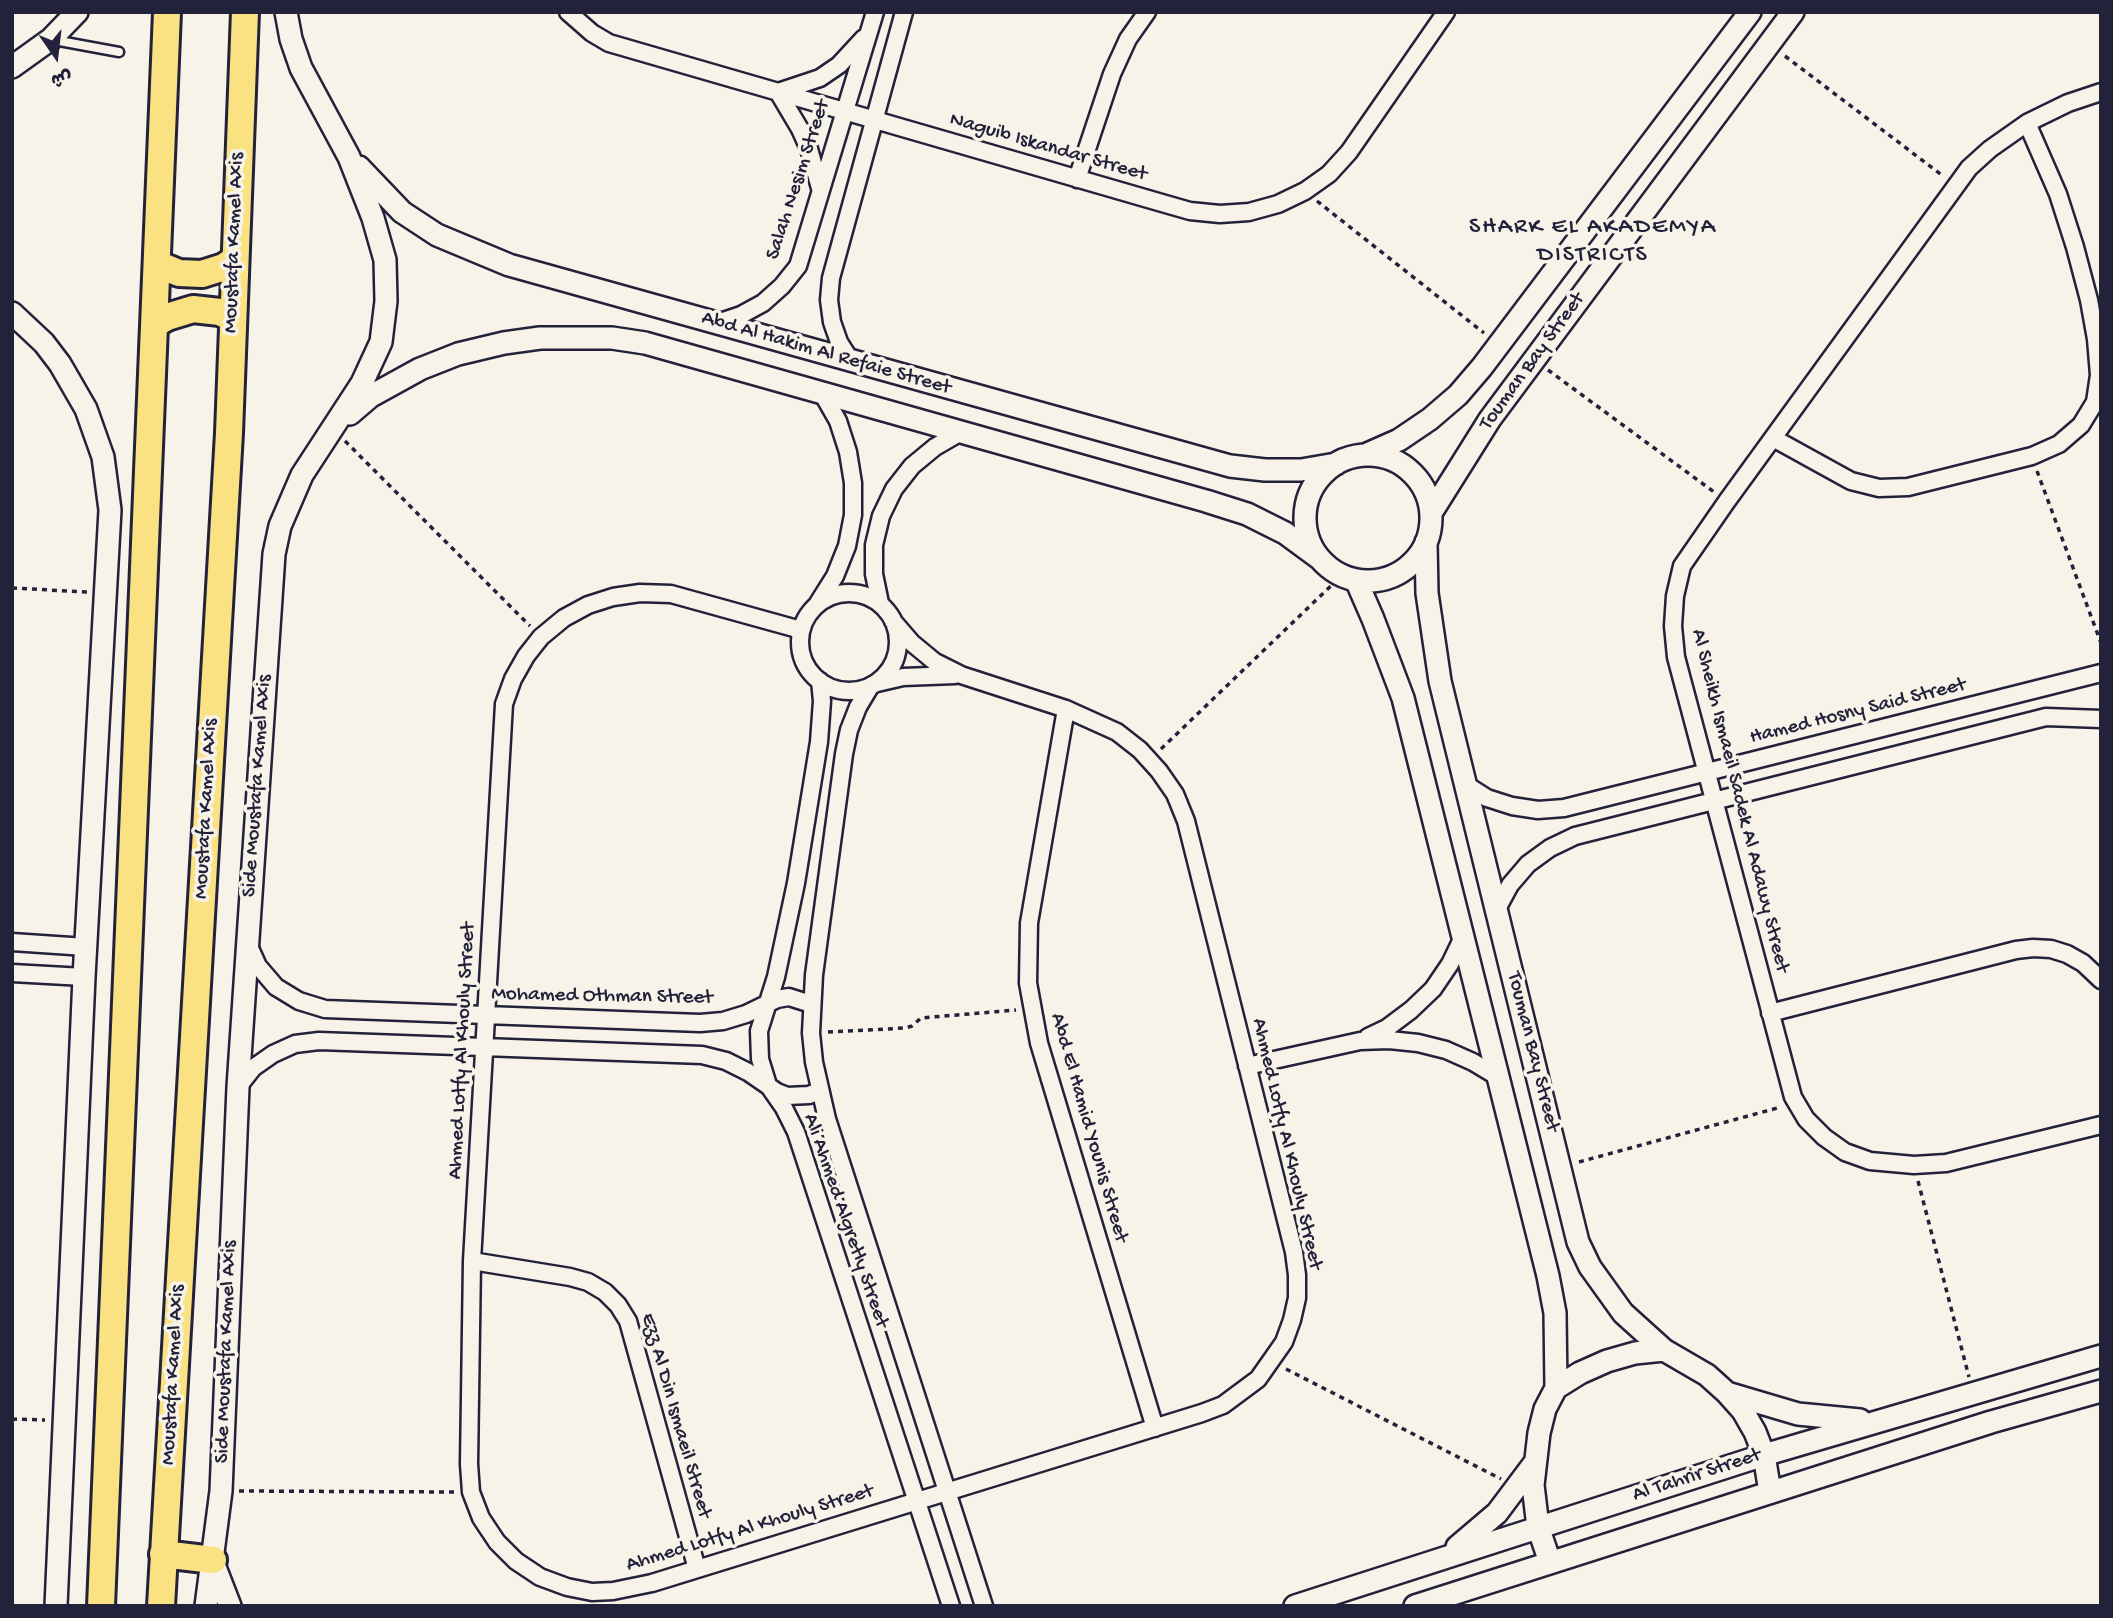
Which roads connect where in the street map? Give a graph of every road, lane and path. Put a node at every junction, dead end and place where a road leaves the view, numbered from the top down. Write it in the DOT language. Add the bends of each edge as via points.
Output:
graph roads {
  1 [pos="77,12"];
  2 [pos="167,12"];
  3 [pos="245,12"];
  4 [pos="286,12"];
  5 [pos="568,12"];
  6 [pos="875,12"];
  7 [pos="904,12"];
  8 [pos="1147,12"];
  9 [pos="1446,12"];
  10 [pos="1750,12"];
  11 [pos="1793,12"];
  12 [pos="868,33"];
  13 [pos="51,39"];
  14 [pos="1769,45"];
  15 [pos="119,52"];
  16 [pos="15,66"];
  17 [pos="779,92"];
  18 [pos="2101,92"];
  19 [pos="844,111"];
  20 [pos="875,120"];
  21 [pos="2027,123"];
  22 [pos="349,157"];
  23 [pos="1077,179"];
  24 [pos="1956,186"];
  25 [pos="821,190"];
  26 [pos="1305,191"];
  27 [pos="234,260"];
  28 [pos="157,264"];
  29 [pos="12,313"];
  30 [pos="232,317"];
  31 [pos="717,323"];
  32 [pos="155,324"];
  33 [pos="1499,345"];
  34 [pos="1534,360"];
  35 [pos="851,361"];
  36 [pos="822,393"];
  37 [pos="332,428"];
  38 [pos="961,432"];
  39 [pos="1773,438"];
  40 [pos="1365,456"];
  41 [pos="2032,456"];
  42 [pos="1336,464"];
  43 [pos="1727,501"];
  44 [pos="1431,513"];
  45 [pos="1426,541"];
  46 [pos="1319,558"];
  47 [pos="1349,578"];
  48 [pos="12,588"];
  49 [pos="107,593"];
  50 [pos="818,603"];
  51 [pos="880,603"];
  52 [pos="893,621"];
  53 [pos="801,630"];
  54 [pos="541,637"];
  55 [pos="2101,643"];
  56 [pos="2101,673"];
  57 [pos="961,675"];
  58 [pos="820,681"];
  59 [pos="872,685"];
  60 [pos="1066,709"];
  61 [pos="2101,719"];
  62 [pos="1150,760"];
  63 [pos="1706,772"];
  64 [pos="1465,784"];
  65 [pos="1714,800"];
  66 [pos="1497,909"];
  67 [pos="1463,937"];
  68 [pos="12,942"];
  69 [pos="247,942"];
  70 [pos="86,947"];
  71 [pos="12,973"];
  72 [pos="84,977"];
  73 [pos="2101,980"];
  74 [pos="767,1004"];
  75 [pos="811,1004"];
  76 [pos="1032,1009"];
  77 [pos="1770,1013"];
  78 [pos="485,1015"];
  79 [pos="811,1033"];
  80 [pos="1360,1041"];
  81 [pos="483,1046"];
  82 [pos="1247,1066"];
  83 [pos="1498,1077"];
  84 [pos="768,1085"];
  85 [pos="238,1087"];
  86 [pos="819,1090"];
  87 [pos="1797,1103"];
  88 [pos="2101,1125"];
  89 [pos="1914,1165"];
  90 [pos="1560,1167"];
  91 [pos="472,1261"];
  92 [pos="1664,1350"];
  93 [pos="2101,1356"];
  94 [pos="1272,1362"];
  95 [pos="1556,1388"];
  96 [pos="2101,1391"];
  97 [pos="1973,1392"];
  98 [pos="1727,1393"];
  99 [pos="12,1419"];
  100 [pos="64,1421"];
  101 [pos="1876,1422"];
  102 [pos="1155,1428"];
  103 [pos="1764,1455"];
  104 [pos="1533,1465"];
  105 [pos="1518,1487"];
  106 [pos="221,1491"];
  107 [pos="471,1492"];
  108 [pos="947,1492"];
  109 [pos="1770,1492"];
  110 [pos="917,1501"];
  111 [pos="1538,1527"];
  112 [pos="163,1554"];
  113 [pos="1444,1556"];
  114 [pos="213,1560"];
  115 [pos="1550,1562"];
  116 [pos="697,1569"];
  117 [pos="100,1605"];
  118 [pos="56,1606"];
  119 [pos="161,1606"];
  120 [pos="206,1606"];
  121 [pos="230,1606"];
  122 [pos="951,1606"];
  123 [pos="984,1606"];
  124 [pos="1295,1606"];
  125 [pos="1415,1606"];
  1 -- 13 [label="street"];
  2 -- 28 [label="main road"];
  3 -- 27 [label="main road, Moustafa Kamel Axis"];
  4 -- 22 [label="street, Side Moustafa Kamel Axis" via="301,68"];
  5 -- 17 [label="street, Naguib Iskandar Street" via="609,43"];
  6 -- 12 [label="street, Salah Nesim Street"];
  7 -- 20 [label="street"];
  8 -- 23 [label="street" via="1112,74"];
  9 -- 26 [label="street, Naguib Iskandar Street" via="1349,152"];
  10 -- 33 [label="street, Touman Bay Street"];
  11 -- 14 [label="street, Touman Bay Street"];
  12 -- 17 [label="street" via="855,51 829,72"];
  12 -- 19 [label="street, Salah Nesim Street"];
  13 -- 15 [label="lane"];
  13 -- 16 [label="street"];
  14 -- 24 [label="path"];
  14 -- 34 [label="street, Touman Bay Street"];
  17 -- 19 [label="street, Naguib Iskandar Street"];
  17 -- 25 [label="street" via="805,139"];
  18 -- 21 [label="street, Al Sheikh Ismaeil Sadek Al Adawy Street"];
  19 -- 20 [label="street, Naguib Iskandar Street"];
  19 -- 25 [label="street, Salah Nesim Street"];
  20 -- 23 [label="street, Naguib Iskandar Street"];
  20 -- 35 [label="street" via="831,278 832,322"];
  21 -- 24 [label="street, Al Sheikh Ismaeil Sadek Al Adawy Street" via="1990,149"];
  21 -- 41 [label="street" via="2075,247 2089,300 2099,375 2095,402 2081,425 2059,444"];
  22 -- 31 [label="street, Abd Al Hakim Al Refaie Street" via="402,212 437,235 509,265"];
  22 -- 37 [label="street, Side Moustafa Kamel Axis" via="385,260 386,301 381,342 362,383"];
  23 -- 26 [label="street, Naguib Iskandar Street" via="1190,211 1220,214 1249,212"];
  24 -- 39 [label="street, Al Sheikh Ismaeil Sadek Al Adawy Street"];
  25 -- 31 [label="street, Salah Nesim Street" via="798,265 782,286 763,303"];
  26 -- 33 [label="path"];
  27 -- 28 [label="main road" via="202,274"];
  27 -- 30 [label="main road, Moustafa Kamel Axis"];
  28 -- 32 [label="main road"];
  29 -- 49 [label="street" via="60,364 86,410 103,457 110,510"];
  30 -- 32 [label="main road" via="193,309"];
  30 -- 112 [label="main road, Moustafa Kamel Axis"];
  31 -- 35 [label="street, Abd Al Hakim Al Refaie Street"];
  32 -- 117 [label="main road"];
  33 -- 40 [label="street, Touman Bay Street" via="1458,395 1430,419"];
  34 -- 43 [label="path"];
  34 -- 44 [label="street, Touman Bay Street" via="1469,450"];
  35 -- 42 [label="street, Abd Al Hakim Al Refaie Street" via="1230,466 1301,470"];
  36 -- 37 [label="street, Abd Al Hakim Al Refaie Street" via="645,343 540,338 458,354 420,369 371,396"];
  36 -- 38 [label="street, Abd Al Hakim Al Refaie Street"];
  36 -- 50 [label="street" via="848,452 853,515 843,556"];
  37 -- 54 [label="path"];
  37 -- 69 [label="street, Side Moustafa Kamel Axis" via="290,500 274,554"];
  38 -- 46 [label="street, Abd Al Hakim Al Refaie Street" via="1247,514 1285,533"];
  38 -- 51 [label="street" via="912,466 881,516 874,545"];
  39 -- 41 [label="street" via="1851,481 1879,488 1908,487"];
  39 -- 43 [label="street, Al Sheikh Ismaeil Sadek Al Adawy Street"];
  40 -- 42 [label="street"];
  40 -- 44 [label="street" via="1397,462 1410,471 1428,498"];
  41 -- 55 [label="path"];
  42 -- 46 [label="street" via="1314,486 1306,508 1306,530"];
  43 -- 63 [label="street, Al Sheikh Ismaeil Sadek Al Adawy Street" via="1682,566 1675,596 1676,657"];
  44 -- 45 [label="street"];
  45 -- 47 [label="street" via="1415,560 1398,573 1384,579"];
  45 -- 64 [label="street, Touman Bay Street" via="1432,637"];
  46 -- 47 [label="street"];
  47 -- 62 [label="path"];
  47 -- 67 [label="street, Touman Bay Street" via="1373,618 1403,698"];
  48 -- 49 [label="path"];
  49 -- 70 [label="street"];
  50 -- 51 [label="street" via="838,594 860,594"];
  50 -- 53 [label="street"];
  51 -- 52 [label="street"];
  52 -- 57 [label="street, Ahmed Lotfy Al Khouly Street" via="935,662"];
  52 -- 59 [label="street" via="898,638 896,656 888,672"];
  53 -- 54 [label="street, Ahmed Lotfy Al Khouly Street" via="671,594 640,593 588,605"];
  53 -- 58 [label="street" via="803,661"];
  54 -- 78 [label="street, Ahmed Lotfy Al Khouly Street" via="513,679 504,704"];
  56 -- 63 [label="street, Hamed Hosny Said Street"];
  57 -- 59 [label="street, Ahmed Lotfy Al Khouly Street" via="903,677"];
  57 -- 60 [label="street, Ahmed Lotfy Al Khouly Street"];
  58 -- 59 [label="street" via="839,690"];
  58 -- 74 [label="street, Ali Ahmed Algretly Street" via="822,721 796,883"];
  59 -- 75 [label="street, Ali Ahmed Algretly Street" via="858,708 847,742"];
  60 -- 62 [label="street, Ahmed Lotfy Al Khouly Street" via="1117,733"];
  60 -- 76 [label="street, Abd El Hamid Younis Street" via="1030,923 1027,953"];
  61 -- 65 [label="street" via="2046,717"];
  62 -- 82 [label="street, Ahmed Lotfy Al Khouly Street" via="1175,794 1186,821"];
  63 -- 64 [label="street, Hamed Hosny Said Street" via="1564,808 1538,810 1487,798"];
  63 -- 65 [label="street, Al Sheikh Ismaeil Sadek Al Adawy Street"];
  64 -- 66 [label="street, Touman Bay Street"];
  65 -- 66 [label="street" via="1575,836 1550,848 1528,864"];
  65 -- 77 [label="street, Al Sheikh Ismaeil Sadek Al Adawy Street"];
  66 -- 90 [label="street, Touman Bay Street"];
  67 -- 80 [label="street" via="1433,989 1387,1028"];
  67 -- 83 [label="street, Touman Bay Street"];
  68 -- 70 [label="street"];
  69 -- 78 [label="street, Mohamed Othman Street" via="258,967 276,987 324,1009"];
  69 -- 85 [label="street, Side Moustafa Kamel Axis"];
  70 -- 72 [label="street"];
  71 -- 72 [label="street"];
  72 -- 100 [label="street"];
  73 -- 77 [label="street" via="2067,954 2033,948"];
  74 -- 75 [label="street, Mohamed Othman Street" via="789,997"];
  74 -- 78 [label="street, Mohamed Othman Street" via="723,1021 700,1023"];
  74 -- 84 [label="street, Ali Ahmed Algretly Street" via="759,1045"];
  75 -- 79 [label="street, Ali Ahmed Algretly Street"];
  76 -- 79 [label="path" via="921,1018 905,1028"];
  76 -- 102 [label="street, Abd El Hamid Younis Street"];
  77 -- 87 [label="street, Al Sheikh Ismaeil Sadek Al Adawy Street"];
  78 -- 81 [label="street, Ahmed Lotfy Al Khouly Street"];
  79 -- 86 [label="street, Ali Ahmed Algretly Street"];
  80 -- 82 [label="street"];
  80 -- 83 [label="street" via="1418,1043 1464,1058"];
  81 -- 84 [label="street" via="702,1055 726,1061"];
  81 -- 85 [label="street" via="295,1044 253,1068"];
  81 -- 91 [label="street, Ahmed Lotfy Al Khouly Street"];
  82 -- 94 [label="street, Ahmed Lotfy Al Khouly Street" via="1297,1275 1292,1320"];
  83 -- 95 [label="street, Touman Bay Street" via="1555,1313"];
  84 -- 86 [label="street" via="798,1097"];
  84 -- 110 [label="street, Ali Ahmed Algretly Street" via="796,1132"];
  85 -- 106 [label="street, Side Moustafa Kamel Axis"];
  86 -- 108 [label="street, Ali Ahmed Algretly Street"];
  87 -- 89 [label="street, Al Sheikh Ismaeil Sadek Al Adawy Street" via="1824,1138 1845,1152 1870,1161"];
  87 -- 90 [label="path"];
  88 -- 89 [label="street, Al Sheikh Ismaeil Sadek Al Adawy Street" via="1945,1163"];
  89 -- 97 [label="path"];
  90 -- 92 [label="street, Touman Bay Street" via="1578,1242 1590,1267 1623,1313"];
  91 -- 107 [label="street, Ahmed Lotfy Al Khouly Street"];
  91 -- 116 [label="street, Ezz Al Din Ismaeil Street" via="588,1282 618,1305 628,1321"];
  92 -- 95 [label="street" via="1607,1361"];
  92 -- 98 [label="street, Touman Bay Street" via="1707,1375"];
  93 -- 97 [label="street, Al Tahrir Street"];
  94 -- 102 [label="street, Ahmed Lotfy Al Khouly Street" via="1258,1379 1223,1405"];
  94 -- 105 [label="path"];
  95 -- 104 [label="street, Touman Bay Street" via="1545,1409"];
  96 -- 109 [label="street, Al Tahrir Street"];
  97 -- 101 [label="street, Al Tahrir Street"];
  98 -- 101 [label="street" via="1798,1414"];
  98 -- 103 [label="street, Touman Bay Street" via="1743,1411"];
  99 -- 100 [label="path"];
  100 -- 118 [label="street"];
  101 -- 103 [label="street, Al Tahrir Street"];
  102 -- 108 [label="street, Ahmed Lotfy Al Khouly Street"];
  103 -- 109 [label="street, Touman Bay Street"];
  103 -- 111 [label="street, Al Tahrir Street"];
  104 -- 105 [label="street"];
  104 -- 111 [label="street, Touman Bay Street"];
  105 -- 113 [label="street" via="1497,1513"];
  106 -- 107 [label="path"];
  106 -- 114 [label="street, Side Moustafa Kamel Axis"];
  107 -- 116 [label="street, Ahmed Lotfy Al Khouly Street" via="481,1518 510,1555 540,1577 567,1587 613,1591"];
  108 -- 110 [label="street, Ahmed Lotfy Al Khouly Street"];
  108 -- 123 [label="street, Ali Ahmed Algretly Street"];
  109 -- 115 [label="street, Al Tahrir Street"];
  110 -- 116 [label="street, Ahmed Lotfy Al Khouly Street"];
  110 -- 122 [label="street, Ali Ahmed Algretly Street"];
  111 -- 113 [label="street, Al Tahrir Street"];
  111 -- 115 [label="street, Touman Bay Street"];
  112 -- 114 [label="main road"];
  112 -- 119 [label="main road, Moustafa Kamel Axis"];
  113 -- 124 [label="street, Al Tahrir Street"];
  114 -- 120 [label="street, Side Moustafa Kamel Axis"];
  114 -- 121 [label="street"];
  115 -- 125 [label="street, Al Tahrir Street"];
}
